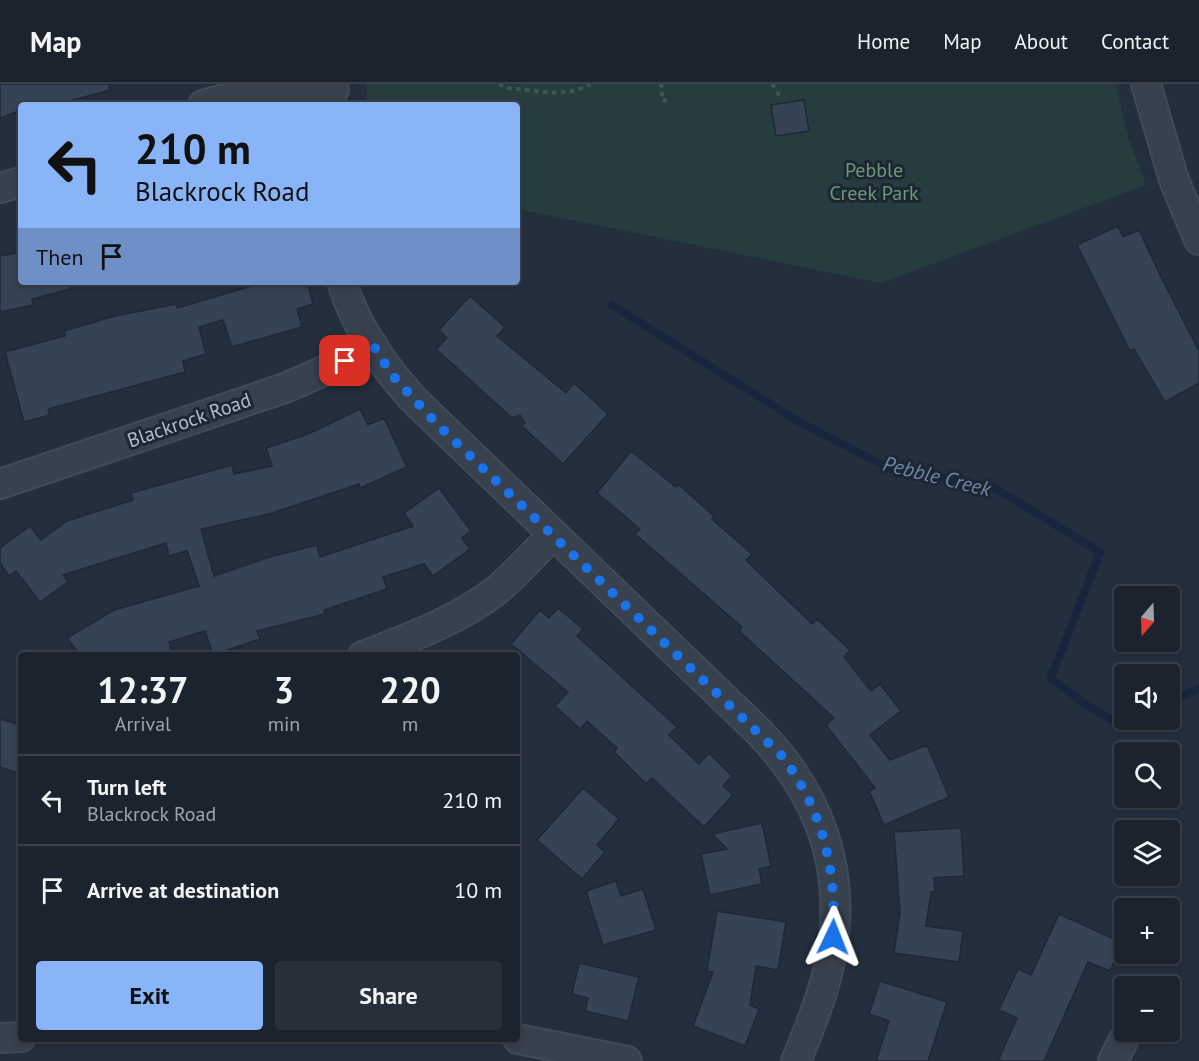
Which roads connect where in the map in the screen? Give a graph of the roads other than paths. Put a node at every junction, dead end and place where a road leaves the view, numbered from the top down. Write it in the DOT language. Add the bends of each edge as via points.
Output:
graph roads {
  1 [pos="1146,84"];
  2 [pos="334,93"];
  3 [pos="214,102"];
  4 [pos="18,183"];
  5 [pos="0,188"];
  6 [pos="1199,240"];
  7 [pos="343,285"];
  8 [pos="373,345"];
  9 [pos="0,484"];
  10 [pos="553,534"];
  11 [pos="373,652"];
  12 [pos="18,1037"];
  13 [pos="0,1038"];
  14 [pos="520,1039"];
  15 [pos="627,1061"];
  16 [pos="796,1061"];
  1 -- 6 [label="street" via="1174,180"];
  2 -- 3 [label="street" via="253,94"];
  4 -- 5 [label="street"];
  7 -- 8 [label="street"];
  8 -- 9 [label="street, Blackrock Road" via="292,385"];
  8 -- 10 [label="street" via="392,375 437,424"];
  10 -- 11 [label="street" via="512,576 473,606 424,632"];
  10 -- 16 [label="street" via="782,756 816,814 832,873 833,937 824,986"];
  12 -- 13 [label="street"];
  14 -- 15 [label="street"];
}
